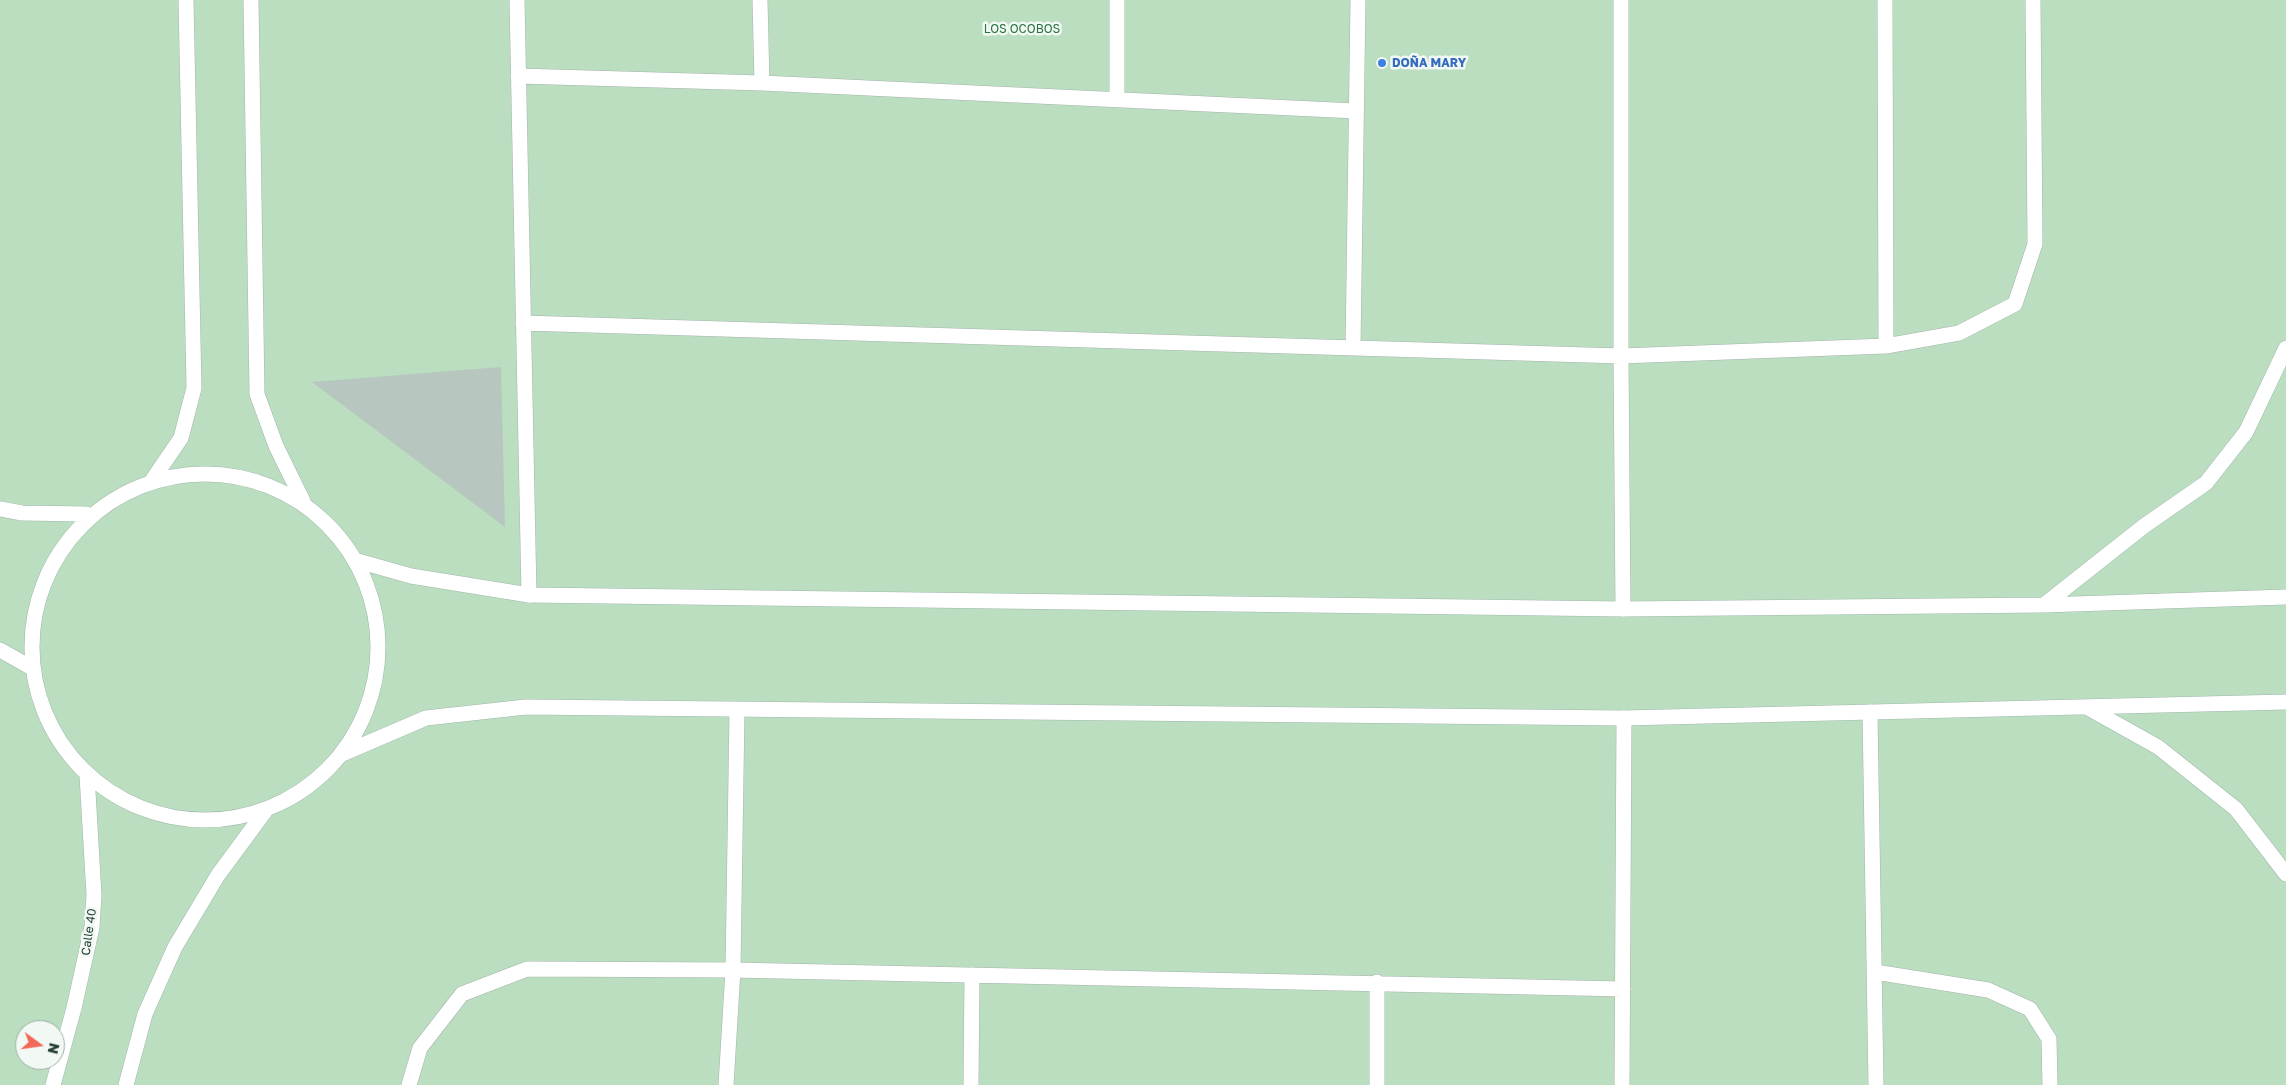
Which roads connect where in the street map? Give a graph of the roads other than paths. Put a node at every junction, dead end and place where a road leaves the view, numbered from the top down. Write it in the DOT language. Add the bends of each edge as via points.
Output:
graph roads {
  1 [pos="186,0"];
  2 [pos="251,0"];
  3 [pos="517,0"];
  4 [pos="760,0"];
  5 [pos="1117,0"];
  6 [pos="1358,0"];
  7 [pos="1621,0"];
  8 [pos="1885,0"];
  9 [pos="2033,0"];
  10 [pos="518,76"];
  11 [pos="762,83"];
  12 [pos="1117,99"];
  13 [pos="1356,111"];
  14 [pos="524,323"];
  15 [pos="1886,346"];
  16 [pos="1354,348"];
  17 [pos="2286,348"];
  18 [pos="1621,356"];
  19 [pos="153,479"];
  20 [pos="303,501"];
  21 [pos="0,509"];
  22 [pos="86,514"];
  23 [pos="358,561"];
  24 [pos="529,595"];
  25 [pos="2286,597"];
  26 [pos="2044,605"];
  27 [pos="1624,610"];
  28 [pos="0,650"];
  29 [pos="32,668"];
  30 [pos="2286,702"];
  31 [pos="2089,708"];
  32 [pos="737,710"];
  33 [pos="1870,712"];
  34 [pos="1624,718"];
  35 [pos="342,754"];
  36 [pos="86,775"];
  37 [pos="266,810"];
  38 [pos="2286,874"];
  39 [pos="733,970"];
  40 [pos="1874,972"];
  41 [pos="972,975"];
  42 [pos="1377,982"];
  43 [pos="1622,989"];
  44 [pos="53,1085"];
  45 [pos="126,1085"];
  46 [pos="409,1085"];
  47 [pos="726,1085"];
  48 [pos="971,1085"];
  49 [pos="1377,1085"];
  50 [pos="1622,1085"];
  51 [pos="1876,1085"];
  52 [pos="2050,1085"];
  1 -- 19 [label="street" via="194,388 181,438"];
  2 -- 20 [label="street" via="257,394 276,446"];
  3 -- 10 [label="street"];
  4 -- 11 [label="street"];
  5 -- 12 [label="street"];
  6 -- 13 [label="street"];
  7 -- 18 [label="street"];
  8 -- 15 [label="street"];
  9 -- 15 [label="street" via="2036,244 2015,304 1959,333"];
  10 -- 11 [label="street"];
  10 -- 14 [label="street"];
  11 -- 12 [label="street"];
  12 -- 13 [label="street"];
  13 -- 16 [label="street"];
  14 -- 16 [label="street"];
  14 -- 24 [label="street"];
  15 -- 18 [label="street"];
  16 -- 18 [label="street"];
  17 -- 26 [label="street" via="2246,432 2206,484 2144,526"];
  18 -- 27 [label="street"];
  19 -- 20 [label="street" via="231,473"];
  19 -- 22 [label="street"];
  20 -- 23 [label="street" via="334,527"];
  21 -- 22 [label="street"];
  22 -- 29 [label="street" via="57,554 38,597"];
  23 -- 24 [label="street" via="410,576"];
  23 -- 35 [label="street" via="378,625 378,635 373,693"];
  24 -- 27 [label="street"];
  25 -- 26 [label="street"];
  26 -- 27 [label="street"];
  28 -- 29 [label="street"];
  29 -- 36 [label="street" via="50,726"];
  30 -- 31 [label="street"];
  31 -- 33 [label="street"];
  31 -- 38 [label="street" via="2158,747 2236,810"];
  32 -- 34 [label="street"];
  32 -- 35 [label="street" via="526,707 426,718"];
  32 -- 39 [label="street"];
  33 -- 34 [label="street"];
  33 -- 40 [label="street"];
  34 -- 43 [label="street"];
  35 -- 37 [label="street" via="322,777 297,795"];
  36 -- 37 [label="street" via="134,806 188,821 230,820"];
  36 -- 44 [label="street, Calle 40" via="94,896 92,927"];
  37 -- 45 [label="street" via="218,875 176,947 145,1014"];
  39 -- 41 [label="street"];
  39 -- 46 [label="street" via="527,968 462,994 420,1048"];
  39 -- 47 [label="street"];
  40 -- 51 [label="street"];
  40 -- 52 [label="street" via="1988,990 2030,1008 2049,1039"];
  41 -- 42 [label="street"];
  41 -- 48 [label="street"];
  42 -- 43 [label="street"];
  42 -- 49 [label="street"];
  43 -- 50 [label="street"];
}
